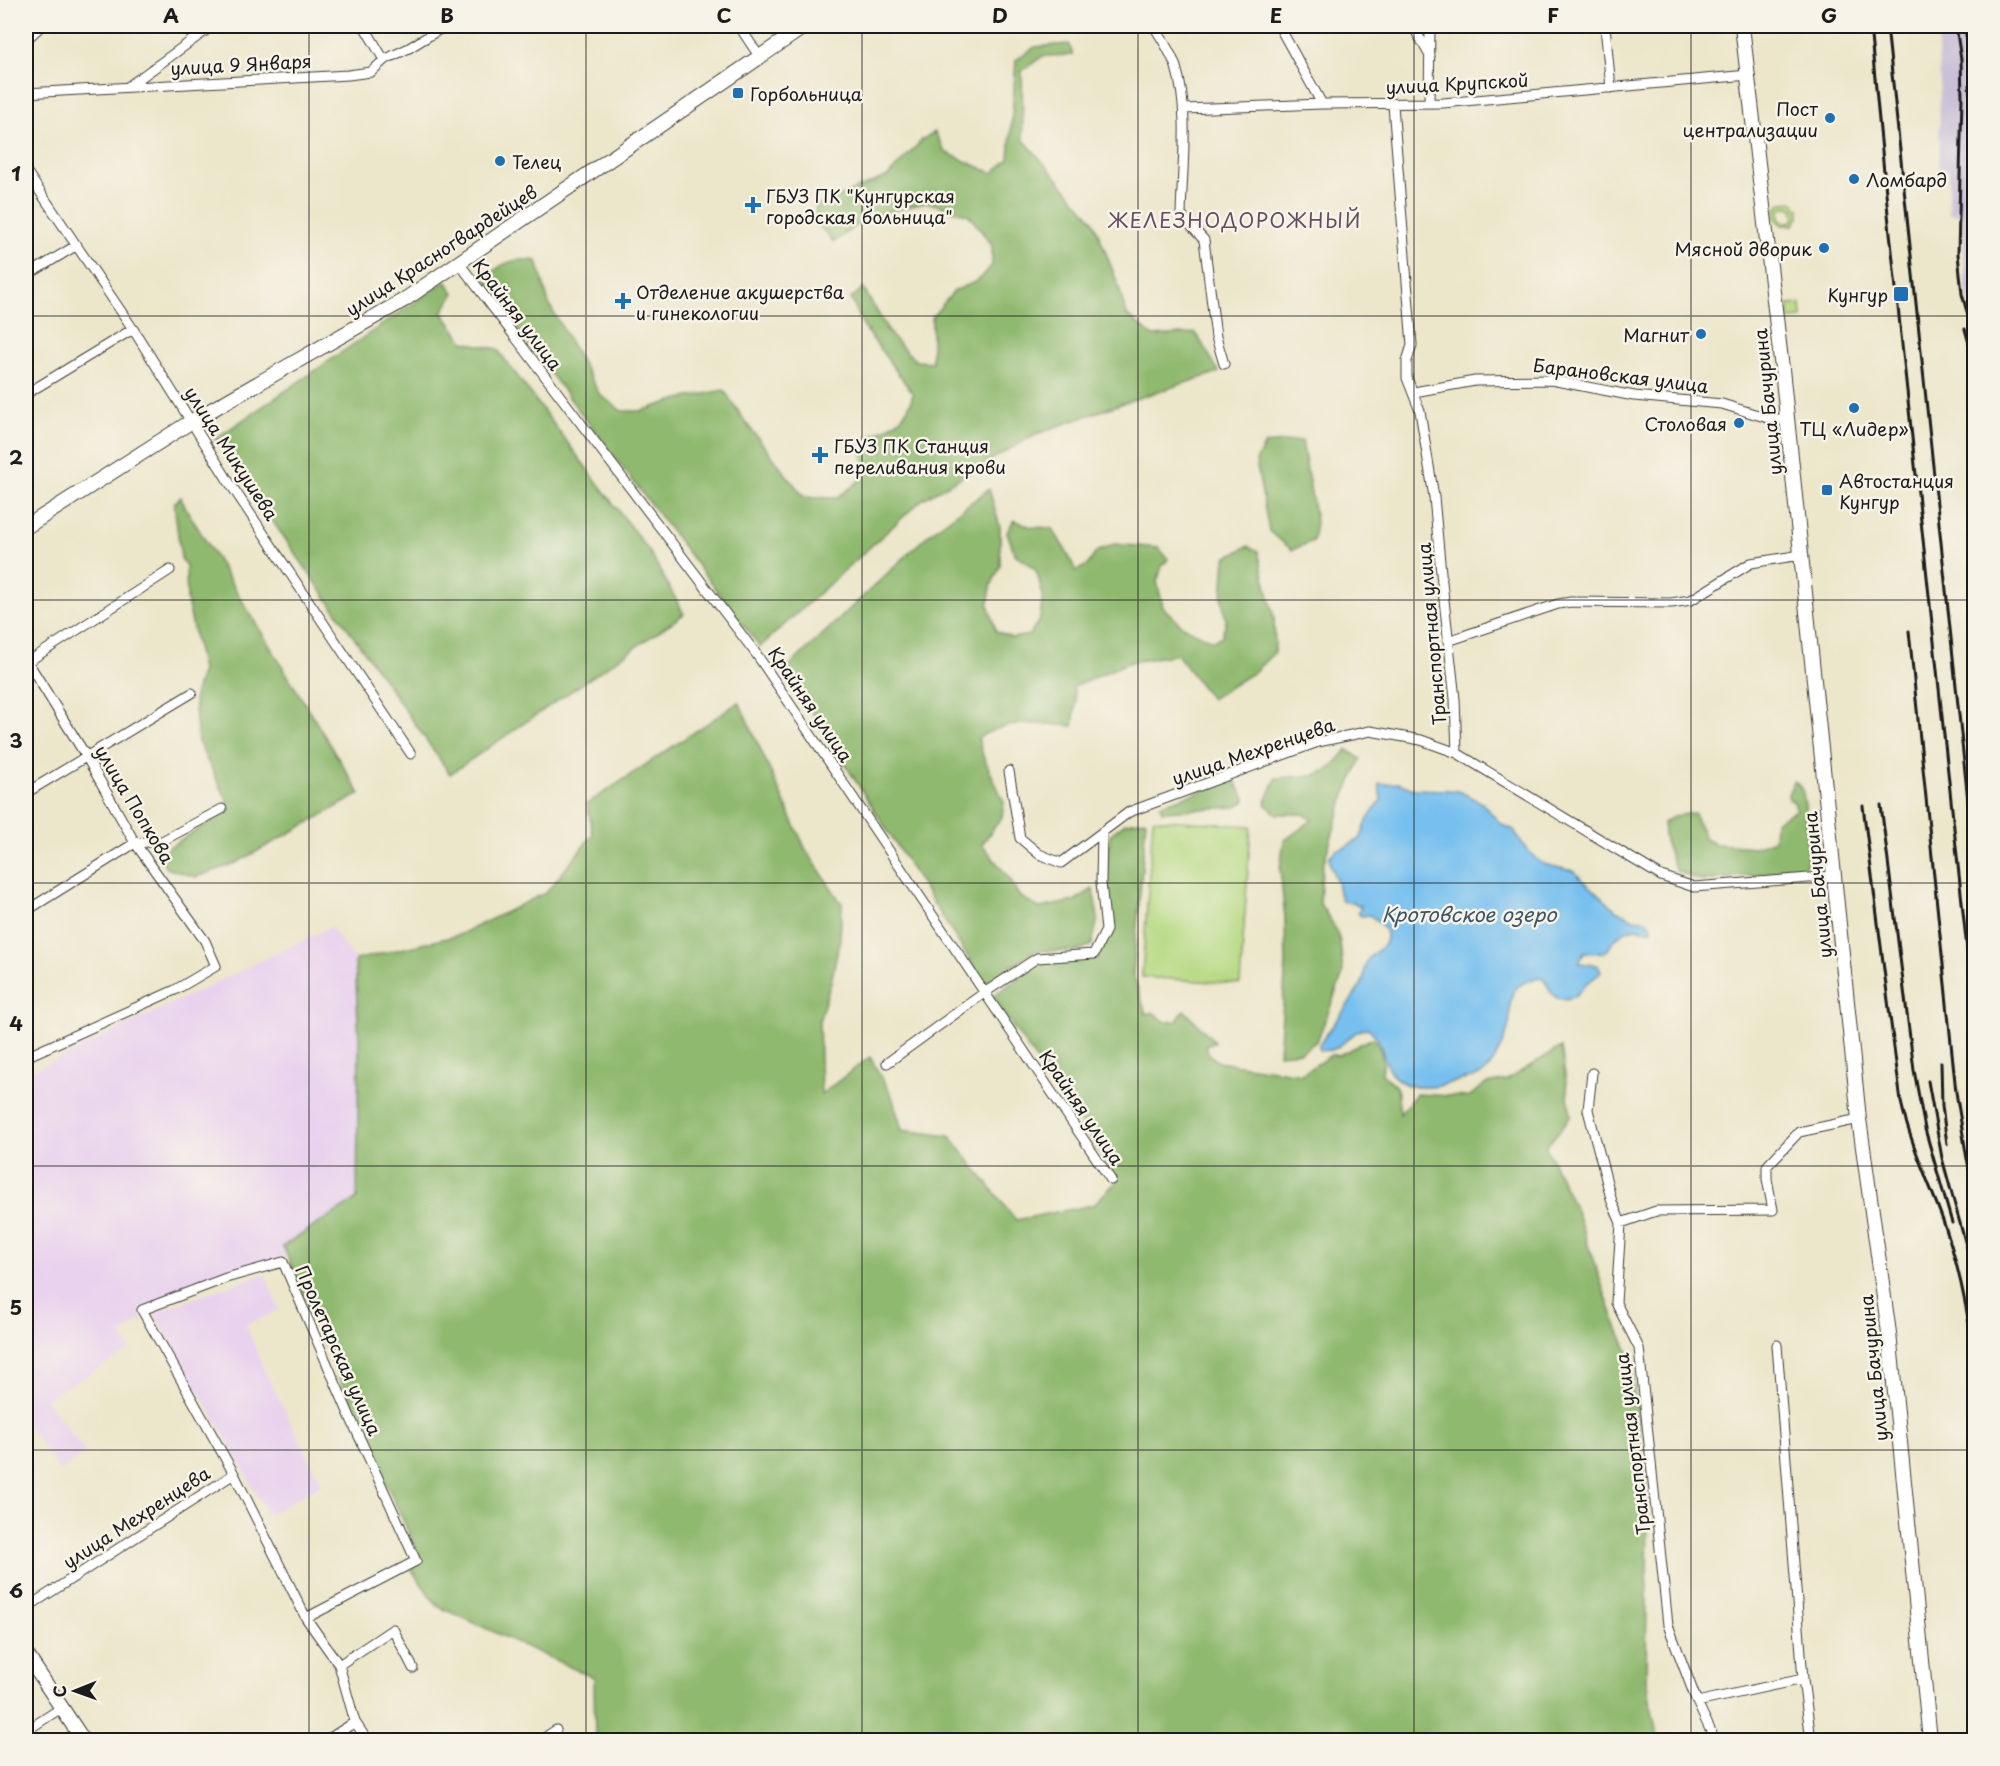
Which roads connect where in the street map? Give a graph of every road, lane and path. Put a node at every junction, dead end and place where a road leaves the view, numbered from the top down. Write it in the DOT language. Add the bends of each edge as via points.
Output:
graph roads {
  1 [pos="41,26"];
  2 [pos="212,26"];
  3 [pos="364,26"];
  4 [pos="445,26"];
  5 [pos="739,26"];
  6 [pos="805,26"];
  7 [pos="1154,26"];
  8 [pos="1279,26"];
  9 [pos="1413,26"];
  10 [pos="1430,26"];
  11 [pos="1605,26"];
  12 [pos="1742,26"];
  13 [pos="26,40"];
  14 [pos="759,56"];
  15 [pos="1431,58"];
  16 [pos="384,60"];
  17 [pos="1748,75"];
  18 [pos="129,86"];
  19 [pos="1611,88"];
  20 [pos="26,93"];
  21 [pos="1429,103"];
  22 [pos="1322,104"];
  23 [pos="1393,105"];
  24 [pos="1184,109"];
  25 [pos="26,171"];
  26 [pos="77,245"];
  27 [pos="459,263"];
  28 [pos="26,276"];
  29 [pos="133,329"];
  30 [pos="1224,364"];
  31 [pos="1414,392"];
  32 [pos="26,394"];
  33 [pos="1787,419"];
  34 [pos="192,421"];
  35 [pos="26,526"];
  36 [pos="1801,555"];
  37 [pos="170,570"];
  38 [pos="1448,641"];
  39 [pos="26,661"];
  40 [pos="192,693"];
  41 [pos="1457,753"];
  42 [pos="411,754"];
  43 [pos="86,756"];
  44 [pos="1009,771"];
  45 [pos="26,793"];
  46 [pos="222,809"];
  47 [pos="1102,832"];
  48 [pos="135,843"];
  49 [pos="1834,876"];
  50 [pos="26,911"];
  51 [pos="984,993"];
  52 [pos="26,1057"];
  53 [pos="887,1063"];
  54 [pos="1592,1073"];
  55 [pos="1859,1119"];
  56 [pos="1111,1180"];
  57 [pos="1621,1223"];
  58 [pos="1777,1345"];
  59 [pos="234,1474"];
  60 [pos="26,1608"];
  61 [pos="306,1618"];
  62 [pos="26,1653"];
  63 [pos="339,1665"];
  64 [pos="412,1668"];
  65 [pos="1803,1679"];
  66 [pos="1697,1702"];
  67 [pos="61,1708"];
  68 [pos="355,1722"];
  69 [pos="26,1731"];
  70 [pos="556,1731"];
  71 [pos="83,1740"];
  72 [pos="327,1740"];
  73 [pos="367,1740"];
  74 [pos="541,1740"];
  75 [pos="1715,1740"];
  76 [pos="1811,1740"];
  77 [pos="1930,1740"];
  1 -- 13 [label="street"];
  2 -- 18 [label="street"];
  3 -- 16 [label="street"];
  4 -- 16 [label="street, улица 9 Января"];
  5 -- 14 [label="street"];
  6 -- 14 [label="street, улица Красногвардейцев"];
  7 -- 24 [label="street" via="1175,64"];
  8 -- 22 [label="street"];
  9 -- 15 [label="street"];
  10 -- 15 [label="street"];
  11 -- 19 [label="street"];
  12 -- 17 [label="street, улица Бачурина"];
  14 -- 27 [label="street, улица Красногвардейцев"];
  15 -- 21 [label="street"];
  16 -- 18 [label="street, улица 9 Января" via="370,72 348,75"];
  17 -- 19 [label="street, улица Крупской"];
  17 -- 33 [label="street, улица Бачурина"];
  18 -- 20 [label="street, улица 9 Января"];
  19 -- 21 [label="street, улица Крупской"];
  21 -- 23 [label="street, улица Крупской"];
  22 -- 23 [label="street, улица Крупской"];
  22 -- 24 [label="street, улица Крупской"];
  23 -- 31 [label="street, Транспортная улица" via="1412,345 1407,378"];
  24 -- 30 [label="street" via="1181,215 1204,240 1216,337"];
  25 -- 26 [label="street, улица Микушева"];
  26 -- 28 [label="street"];
  26 -- 29 [label="street, улица Микушева"];
  27 -- 34 [label="street, улица Красногвардейцев" via="404,300"];
  27 -- 51 [label="street, Крайняя улица" via="757,655"];
  29 -- 32 [label="street"];
  29 -- 34 [label="street, улица Микушева"];
  31 -- 33 [label="street, Барановская улица" via="1475,381 1551,380 1634,396 1712,403 1771,419"];
  31 -- 38 [label="street, Транспортная улица" via="1434,497"];
  33 -- 36 [label="street, улица Бачурина"];
  34 -- 35 [label="street, улица Красногвардейцев"];
  34 -- 42 [label="street, улица Микушева"];
  36 -- 38 [label="street" via="1751,563 1691,600 1558,604"];
  36 -- 49 [label="street, улица Бачурина"];
  37 -- 39 [label="street"];
  38 -- 41 [label="street, Транспортная улица"];
  39 -- 43 [label="street, улица Попкова"];
  40 -- 43 [label="street"];
  41 -- 47 [label="street, улица Мехренцева" via="1421,740 1370,731 1318,742 1129,812"];
  41 -- 49 [label="street" via="1661,876 1695,887"];
  43 -- 45 [label="street"];
  43 -- 48 [label="street, улица Попкова"];
  44 -- 47 [label="street, улица Мехренцева" via="1020,838 1039,854 1061,863"];
  46 -- 48 [label="street" via="162,841"];
  47 -- 51 [label="street" via="1101,883 1106,930 1094,954 1036,958"];
  48 -- 50 [label="street"];
  48 -- 52 [label="street, улица Попкова" via="205,941 216,966 175,990"];
  49 -- 55 [label="street, улица Бачурина"];
  51 -- 53 [label="street"];
  51 -- 56 [label="street, Крайняя улица"];
  54 -- 57 [label="street, Транспортная улица" via="1588,1110 1612,1203"];
  55 -- 57 [label="street" via="1799,1132 1767,1166 1773,1209 1656,1210"];
  55 -- 77 [label="street, улица Бачурина" via="1888,1333"];
  57 -- 66 [label="street, Транспортная улица" via="1616,1303 1639,1348 1668,1625"];
  58 -- 65 [label="street"];
  59 -- 60 [label="street, улица Мехренцева"];
  59 -- 61 [label="street, Пролетарская улица"];
  59 -- 61 [label="street, Пролетарская улица" via="142,1310 226,1278 283,1262 416,1561"];
  61 -- 63 [label="street, Пролетарская улица"];
  62 -- 67 [label="street"];
  63 -- 64 [label="street" via="393,1629"];
  63 -- 68 [label="street, Пролетарская улица"];
  65 -- 66 [label="street"];
  65 -- 76 [label="street"];
  66 -- 75 [label="street, Транспортная улица"];
  67 -- 69 [label="street"];
  67 -- 71 [label="street"];
  68 -- 72 [label="street"];
  68 -- 73 [label="street, Пролетарская улица"];
  70 -- 74 [label="street"];
}
